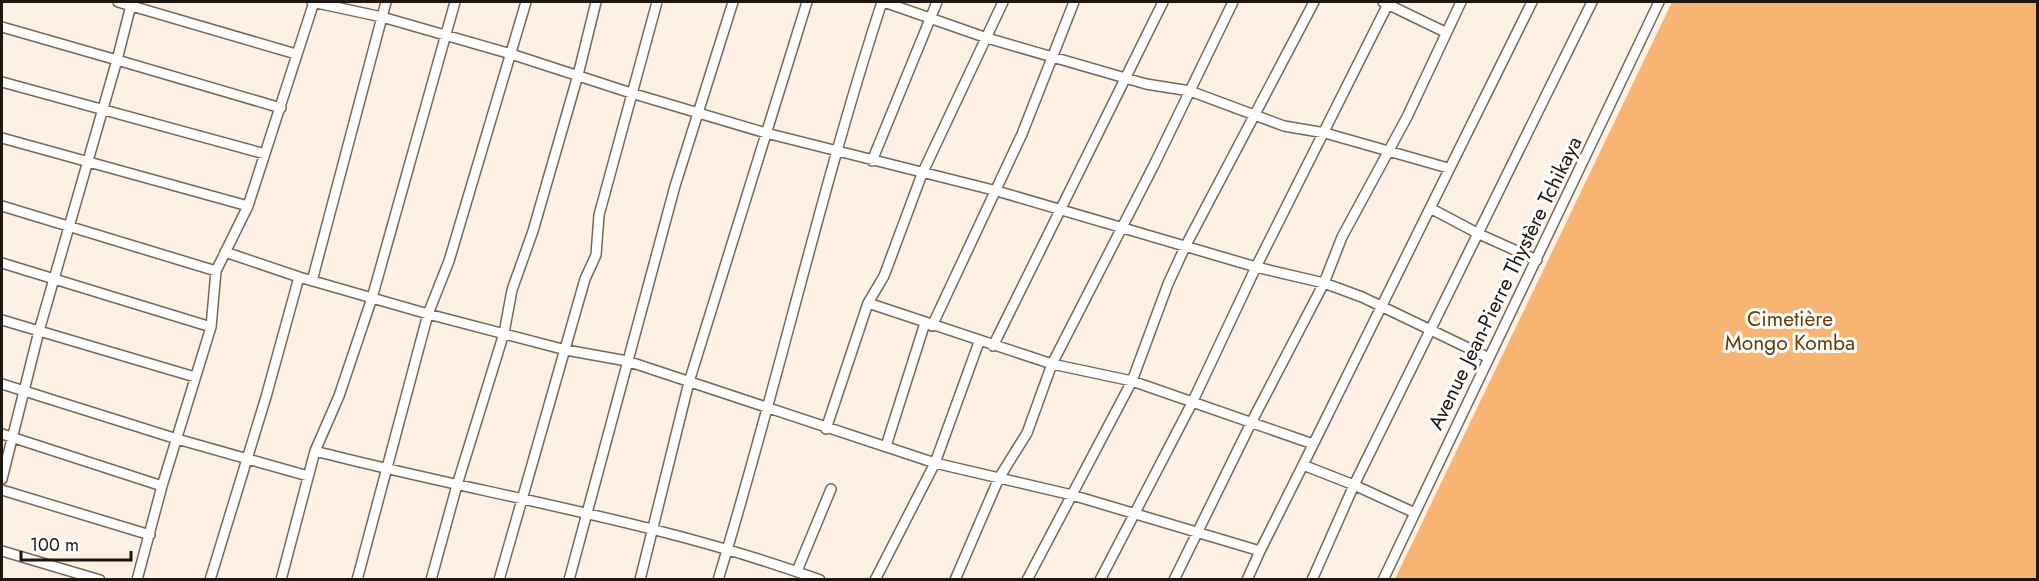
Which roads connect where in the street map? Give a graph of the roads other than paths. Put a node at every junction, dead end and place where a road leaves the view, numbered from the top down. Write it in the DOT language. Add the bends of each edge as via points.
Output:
graph roads {
  1 [pos="118,2"];
  2 [pos="313,2"];
  3 [pos="386,2"];
  4 [pos="455,2"];
  5 [pos="526,2"];
  6 [pos="596,2"];
  7 [pos="657,2"];
  8 [pos="733,2"];
  9 [pos="807,2"];
  10 [pos="883,2"];
  11 [pos="937,2"];
  12 [pos="1003,2"];
  13 [pos="1074,2"];
  14 [pos="1163,2"];
  15 [pos="1233,2"];
  16 [pos="1314,2"];
  17 [pos="1387,2"];
  18 [pos="1461,2"];
  19 [pos="1532,2"];
  20 [pos="1592,2"];
  21 [pos="1659,2"];
  22 [pos="131,5"];
  23 [pos="382,17"];
  24 [pos="928,19"];
  25 [pos="2,27"];
  26 [pos="1445,32"];
  27 [pos="444,35"];
  28 [pos="987,38"];
  29 [pos="296,54"];
  30 [pos="511,54"];
  31 [pos="1053,57"];
  32 [pos="117,60"];
  33 [pos="578,75"];
  34 [pos="1125,78"];
  35 [pos="2,82"];
  36 [pos="1190,92"];
  37 [pos="631,93"];
  38 [pos="281,108"];
  39 [pos="104,112"];
  40 [pos="698,112"];
  41 [pos="1254,115"];
  42 [pos="766,133"];
  43 [pos="1325,133"];
  44 [pos="2,138"];
  45 [pos="1389,151"];
  46 [pos="835,152"];
  47 [pos="265,154"];
  48 [pos="872,161"];
  49 [pos="88,163"];
  50 [pos="1448,168"];
  51 [pos="922,174"];
  52 [pos="996,191"];
  53 [pos="2,206"];
  54 [pos="248,206"];
  55 [pos="1430,208"];
  56 [pos="1061,209"];
  57 [pos="71,225"];
  58 [pos="1122,226"];
  59 [pos="1479,234"];
  60 [pos="1185,247"];
  61 [pos="225,252"];
  62 [pos="1537,260"];
  63 [pos="2,263"];
  64 [pos="1256,267"];
  65 [pos="216,271"];
  66 [pos="299,277"];
  67 [pos="54,278"];
  68 [pos="312,281"];
  69 [pos="1324,283"];
  70 [pos="372,298"];
  71 [pos="868,303"];
  72 [pos="1382,307"];
  73 [pos="429,314"];
  74 [pos="2,320"];
  75 [pos="928,324"];
  76 [pos="211,327"];
  77 [pos="39,331"];
  78 [pos="1431,331"];
  79 [pos="504,333"];
  80 [pos="979,342"];
  81 [pos="993,346"];
  82 [pos="566,351"];
  83 [pos="1489,358"];
  84 [pos="627,361"];
  85 [pos="1052,364"];
  86 [pos="195,377"];
  87 [pos="1132,381"];
  88 [pos="689,382"];
  89 [pos="2,384"];
  90 [pos="25,391"];
  91 [pos="1192,403"];
  92 [pos="766,408"];
  93 [pos="1252,421"];
  94 [pos="826,429"];
  95 [pos="6,435"];
  96 [pos="177,440"];
  97 [pos="1313,444"];
  98 [pos="886,446"];
  99 [pos="315,451"];
  100 [pos="246,459"];
  101 [pos="935,463"];
  102 [pos="1303,465"];
  103 [pos="385,470"];
  104 [pos="308,476"];
  105 [pos="999,478"];
  106 [pos="2,479"];
  107 [pos="457,485"];
  108 [pos="1354,485"];
  109 [pos="162,486"];
  110 [pos="831,489"];
  111 [pos="2,490"];
  112 [pos="1072,495"];
  113 [pos="521,500"];
  114 [pos="1415,513"];
  115 [pos="1134,514"];
  116 [pos="588,516"];
  117 [pos="652,531"];
  118 [pos="1196,533"];
  119 [pos="150,535"];
  120 [pos="2,550"];
  121 [pos="727,550"];
  122 [pos="1260,551"];
  123 [pos="794,570"];
  124 [pos="100,579"];
  125 [pos="137,579"];
  126 [pos="210,579"];
  127 [pos="281,579"];
  128 [pos="357,579"];
  129 [pos="431,579"];
  130 [pos="499,579"];
  131 [pos="569,579"];
  132 [pos="639,579"];
  133 [pos="718,579"];
  134 [pos="787,579"];
  135 [pos="820,579"];
  136 [pos="875,579"];
  137 [pos="955,579"];
  138 [pos="1027,579"];
  139 [pos="1100,579"];
  140 [pos="1174,579"];
  141 [pos="1247,579"];
  142 [pos="1312,579"];
  143 [pos="1383,579"];
  1 -- 22 [label="street"];
  2 -- 23 [label="street"];
  2 -- 29 [label="street"];
  3 -- 23 [label="street"];
  4 -- 27 [label="street"];
  5 -- 30 [label="street"];
  6 -- 33 [label="street"];
  7 -- 37 [label="street"];
  8 -- 40 [label="street"];
  9 -- 42 [label="street"];
  10 -- 24 [label="street"];
  10 -- 46 [label="street"];
  11 -- 24 [label="street"];
  12 -- 28 [label="street"];
  13 -- 31 [label="street"];
  14 -- 34 [label="street"];
  15 -- 36 [label="street"];
  16 -- 41 [label="street"];
  17 -- 26 [label="street"];
  17 -- 43 [label="street"];
  18 -- 26 [label="street"];
  19 -- 50 [label="street"];
  20 -- 59 [label="street"];
  21 -- 62 [label="street, Avenue Jean-Pierre Thystère Tchikaya"];
  22 -- 29 [label="street"];
  22 -- 32 [label="street"];
  23 -- 27 [label="street"];
  23 -- 68 [label="street"];
  24 -- 28 [label="street"];
  24 -- 48 [label="street"];
  25 -- 32 [label="street"];
  26 -- 45 [label="street"];
  27 -- 30 [label="street"];
  27 -- 70 [label="street"];
  28 -- 31 [label="street"];
  28 -- 51 [label="street"];
  29 -- 38 [label="street"];
  30 -- 33 [label="street"];
  30 -- 73 [label="street" via="449,261"];
  31 -- 34 [label="street"];
  31 -- 52 [label="street"];
  32 -- 38 [label="street"];
  32 -- 39 [label="street"];
  33 -- 37 [label="street"];
  33 -- 79 [label="street" via="512,290"];
  34 -- 36 [label="street"];
  34 -- 56 [label="street"];
  35 -- 39 [label="street"];
  36 -- 41 [label="street"];
  36 -- 58 [label="street"];
  37 -- 40 [label="street"];
  37 -- 82 [label="street" via="599,215 596,255 585,279"];
  38 -- 47 [label="street"];
  39 -- 47 [label="street"];
  39 -- 49 [label="street"];
  40 -- 42 [label="street"];
  40 -- 84 [label="street"];
  41 -- 43 [label="street" via="1284,126"];
  41 -- 60 [label="street"];
  42 -- 46 [label="street"];
  42 -- 88 [label="street"];
  43 -- 45 [label="street"];
  43 -- 64 [label="street"];
  44 -- 49 [label="street"];
  45 -- 50 [label="street"];
  45 -- 69 [label="street" via="1342,237"];
  46 -- 48 [label="street"];
  46 -- 92 [label="street"];
  47 -- 54 [label="street"];
  48 -- 51 [label="street"];
  49 -- 54 [label="street"];
  49 -- 57 [label="street"];
  50 -- 55 [label="street"];
  51 -- 52 [label="street"];
  51 -- 71 [label="street" via="884,276"];
  52 -- 56 [label="street"];
  52 -- 75 [label="street"];
  53 -- 57 [label="street"];
  54 -- 61 [label="street"];
  55 -- 59 [label="street"];
  55 -- 72 [label="street"];
  56 -- 58 [label="street"];
  56 -- 81 [label="street"];
  57 -- 65 [label="street"];
  57 -- 67 [label="street"];
  58 -- 60 [label="street"];
  58 -- 85 [label="street"];
  59 -- 62 [label="street"];
  59 -- 78 [label="street"];
  60 -- 64 [label="street"];
  60 -- 87 [label="street"];
  61 -- 65 [label="street"];
  61 -- 66 [label="street"];
  62 -- 83 [label="street, Avenue Jean-Pierre Thystère Tchikaya"];
  63 -- 67 [label="street"];
  64 -- 69 [label="street"];
  64 -- 91 [label="street"];
  65 -- 76 [label="street"];
  66 -- 68 [label="street"];
  66 -- 100 [label="street"];
  67 -- 76 [label="street"];
  67 -- 77 [label="street"];
  68 -- 70 [label="street"];
  69 -- 72 [label="street"];
  69 -- 93 [label="street"];
  70 -- 73 [label="street"];
  70 -- 99 [label="street" via="339,396"];
  71 -- 75 [label="street"];
  71 -- 94 [label="street"];
  72 -- 78 [label="street"];
  72 -- 97 [label="street"];
  73 -- 79 [label="street"];
  73 -- 103 [label="street"];
  74 -- 77 [label="street"];
  75 -- 80 [label="street"];
  75 -- 98 [label="street"];
  76 -- 86 [label="street"];
  77 -- 86 [label="street"];
  77 -- 90 [label="street"];
  78 -- 83 [label="street"];
  78 -- 108 [label="street"];
  79 -- 82 [label="street"];
  79 -- 107 [label="street"];
  80 -- 81 [label="street"];
  80 -- 101 [label="street"];
  81 -- 85 [label="street"];
  82 -- 84 [label="street"];
  82 -- 113 [label="street"];
  83 -- 114 [label="street, Avenue Jean-Pierre Thystère Tchikaya"];
  84 -- 88 [label="street"];
  84 -- 116 [label="street"];
  85 -- 87 [label="street"];
  85 -- 105 [label="street" via="1027,433"];
  86 -- 96 [label="street"];
  87 -- 91 [label="street"];
  87 -- 112 [label="street"];
  88 -- 92 [label="street"];
  88 -- 117 [label="street"];
  89 -- 90 [label="street"];
  90 -- 95 [label="street"];
  90 -- 96 [label="street"];
  91 -- 93 [label="street"];
  91 -- 115 [label="street"];
  92 -- 94 [label="street"];
  92 -- 121 [label="street"];
  93 -- 97 [label="street"];
  93 -- 118 [label="street"];
  94 -- 98 [label="street"];
  95 -- 106 [label="street"];
  95 -- 109 [label="street"];
  96 -- 100 [label="street"];
  96 -- 109 [label="street"];
  97 -- 102 [label="street"];
  98 -- 101 [label="street"];
  99 -- 103 [label="street"];
  99 -- 104 [label="street"];
  100 -- 104 [label="street"];
  100 -- 126 [label="street"];
  101 -- 105 [label="street"];
  101 -- 136 [label="street"];
  102 -- 108 [label="street"];
  102 -- 122 [label="street"];
  103 -- 107 [label="street"];
  103 -- 128 [label="street"];
  104 -- 127 [label="street"];
  105 -- 112 [label="street"];
  105 -- 137 [label="street"];
  107 -- 113 [label="street"];
  107 -- 129 [label="street"];
  108 -- 114 [label="street"];
  108 -- 142 [label="street"];
  109 -- 119 [label="street"];
  110 -- 123 [label="street"];
  111 -- 119 [label="street"];
  112 -- 115 [label="street"];
  112 -- 138 [label="street"];
  113 -- 116 [label="street"];
  113 -- 130 [label="street"];
  114 -- 143 [label="street, Avenue Jean-Pierre Thystère Tchikaya"];
  115 -- 118 [label="street"];
  115 -- 139 [label="street"];
  116 -- 117 [label="street"];
  116 -- 131 [label="street"];
  117 -- 121 [label="street"];
  117 -- 132 [label="street"];
  118 -- 122 [label="street"];
  118 -- 140 [label="street"];
  119 -- 125 [label="street"];
  120 -- 124 [label="street"];
  121 -- 123 [label="street"];
  121 -- 133 [label="street"];
  122 -- 141 [label="street"];
  123 -- 134 [label="street"];
  123 -- 135 [label="street"];
}
